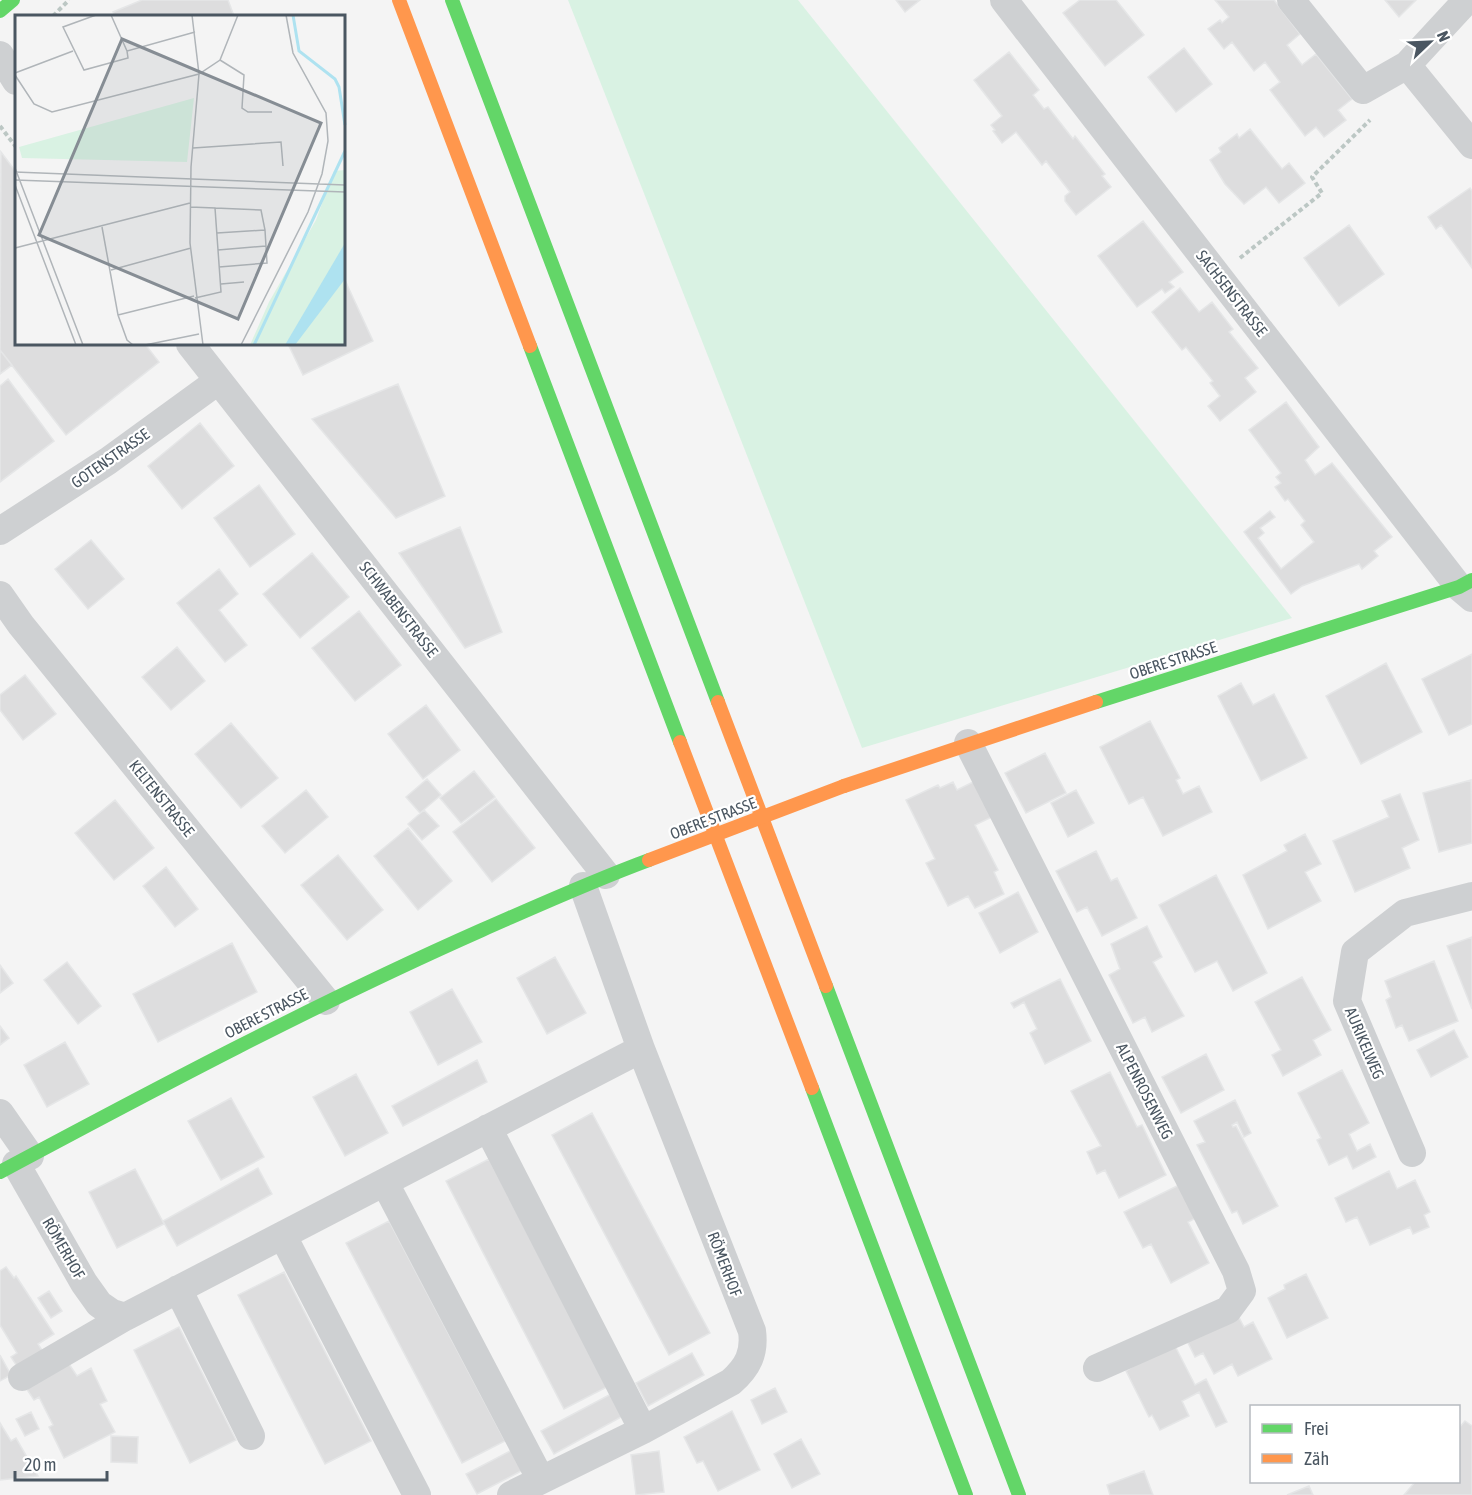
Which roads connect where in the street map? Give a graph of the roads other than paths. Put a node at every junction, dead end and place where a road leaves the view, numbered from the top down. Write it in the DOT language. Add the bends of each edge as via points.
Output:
graph roads {
  1 [pos="13,0"];
  2 [pos="399,0"];
  3 [pos="452,0"];
  4 [pos="1004,0"];
  5 [pos="1291,0"];
  6 [pos="1467,0"];
  7 [pos="0,11"];
  8 [pos="0,55"];
  9 [pos="1407,65"];
  10 [pos="15,79"];
  11 [pos="1472,145"];
  12 [pos="191,345"];
  13 [pos="218,381"];
  14 [pos="0,531"];
  15 [pos="1468,588"];
  16 [pos="0,595"];
  17 [pos="968,743"];
  18 [pos="594,881"];
  19 [pos="1472,896"];
  20 [pos="326,1001"];
  21 [pos="641,1049"];
  22 [pos="0,1113"];
  23 [pos="488,1128"];
  24 [pos="1412,1153"];
  25 [pos="15,1164"];
  26 [pos="385,1183"];
  27 [pos="283,1236"];
  28 [pos="178,1289"];
  29 [pos="125,1317"];
  30 [pos="1097,1368"];
  31 [pos="22,1377"];
  32 [pos="643,1430"];
  33 [pos="251,1436"];
  34 [pos="541,1480"];
  35 [pos="417,1495"];
  36 [pos="511,1495"];
  37 [pos="966,1495"];
  38 [pos="1019,1495"];
  1 -- 7 [label="main road"];
  2 -- 37 [label="main road"];
  3 -- 38 [label="main road"];
  4 -- 15 [label="street, SACHSENSTRASSE"];
  5 -- 9 [label="street" via="1363,90"];
  6 -- 9 [label="street"];
  8 -- 10 [label="street"];
  9 -- 11 [label="street"];
  12 -- 13 [label="street, SCHWABENSTRASSE"];
  13 -- 14 [label="street, GOTENSTRASSE" via="108,461"];
  13 -- 18 [label="street, SCHWABENSTRASSE"];
  15 -- 17 [label="main road, OBERE STRASSE"];
  16 -- 20 [label="street, KELTENSTRASSE"];
  17 -- 18 [label="main road, OBERE STRASSE, bridge"];
  17 -- 30 [label="street, ALPENROSENWEG" via="1236,1271 1242,1291 1228,1310"];
  18 -- 20 [label="main road, OBERE STRASSE"];
  18 -- 21 [label="street, RÖMERHOF"];
  19 -- 24 [label="street, AURIKELWEG" via="1405,912 1355,952 1347,1001"];
  20 -- 25 [label="main road, OBERE STRASSE"];
  21 -- 23 [label="street"];
  21 -- 32 [label="street, RÖMERHOF" via="752,1331 754,1347 743,1371 731,1382"];
  22 -- 25 [label="street, RÖMERHOF"];
  23 -- 26 [label="street"];
  23 -- 32 [label="street"];
  25 -- 29 [label="street, RÖMERHOF" via="84,1284 99,1304"];
  26 -- 27 [label="street"];
  26 -- 34 [label="street"];
  27 -- 28 [label="street"];
  27 -- 35 [label="street"];
  28 -- 29 [label="street"];
  28 -- 33 [label="street"];
  29 -- 31 [label="street"];
  32 -- 34 [label="street, RÖMERHOF"];
  34 -- 36 [label="street, RÖMERHOF"];
}
